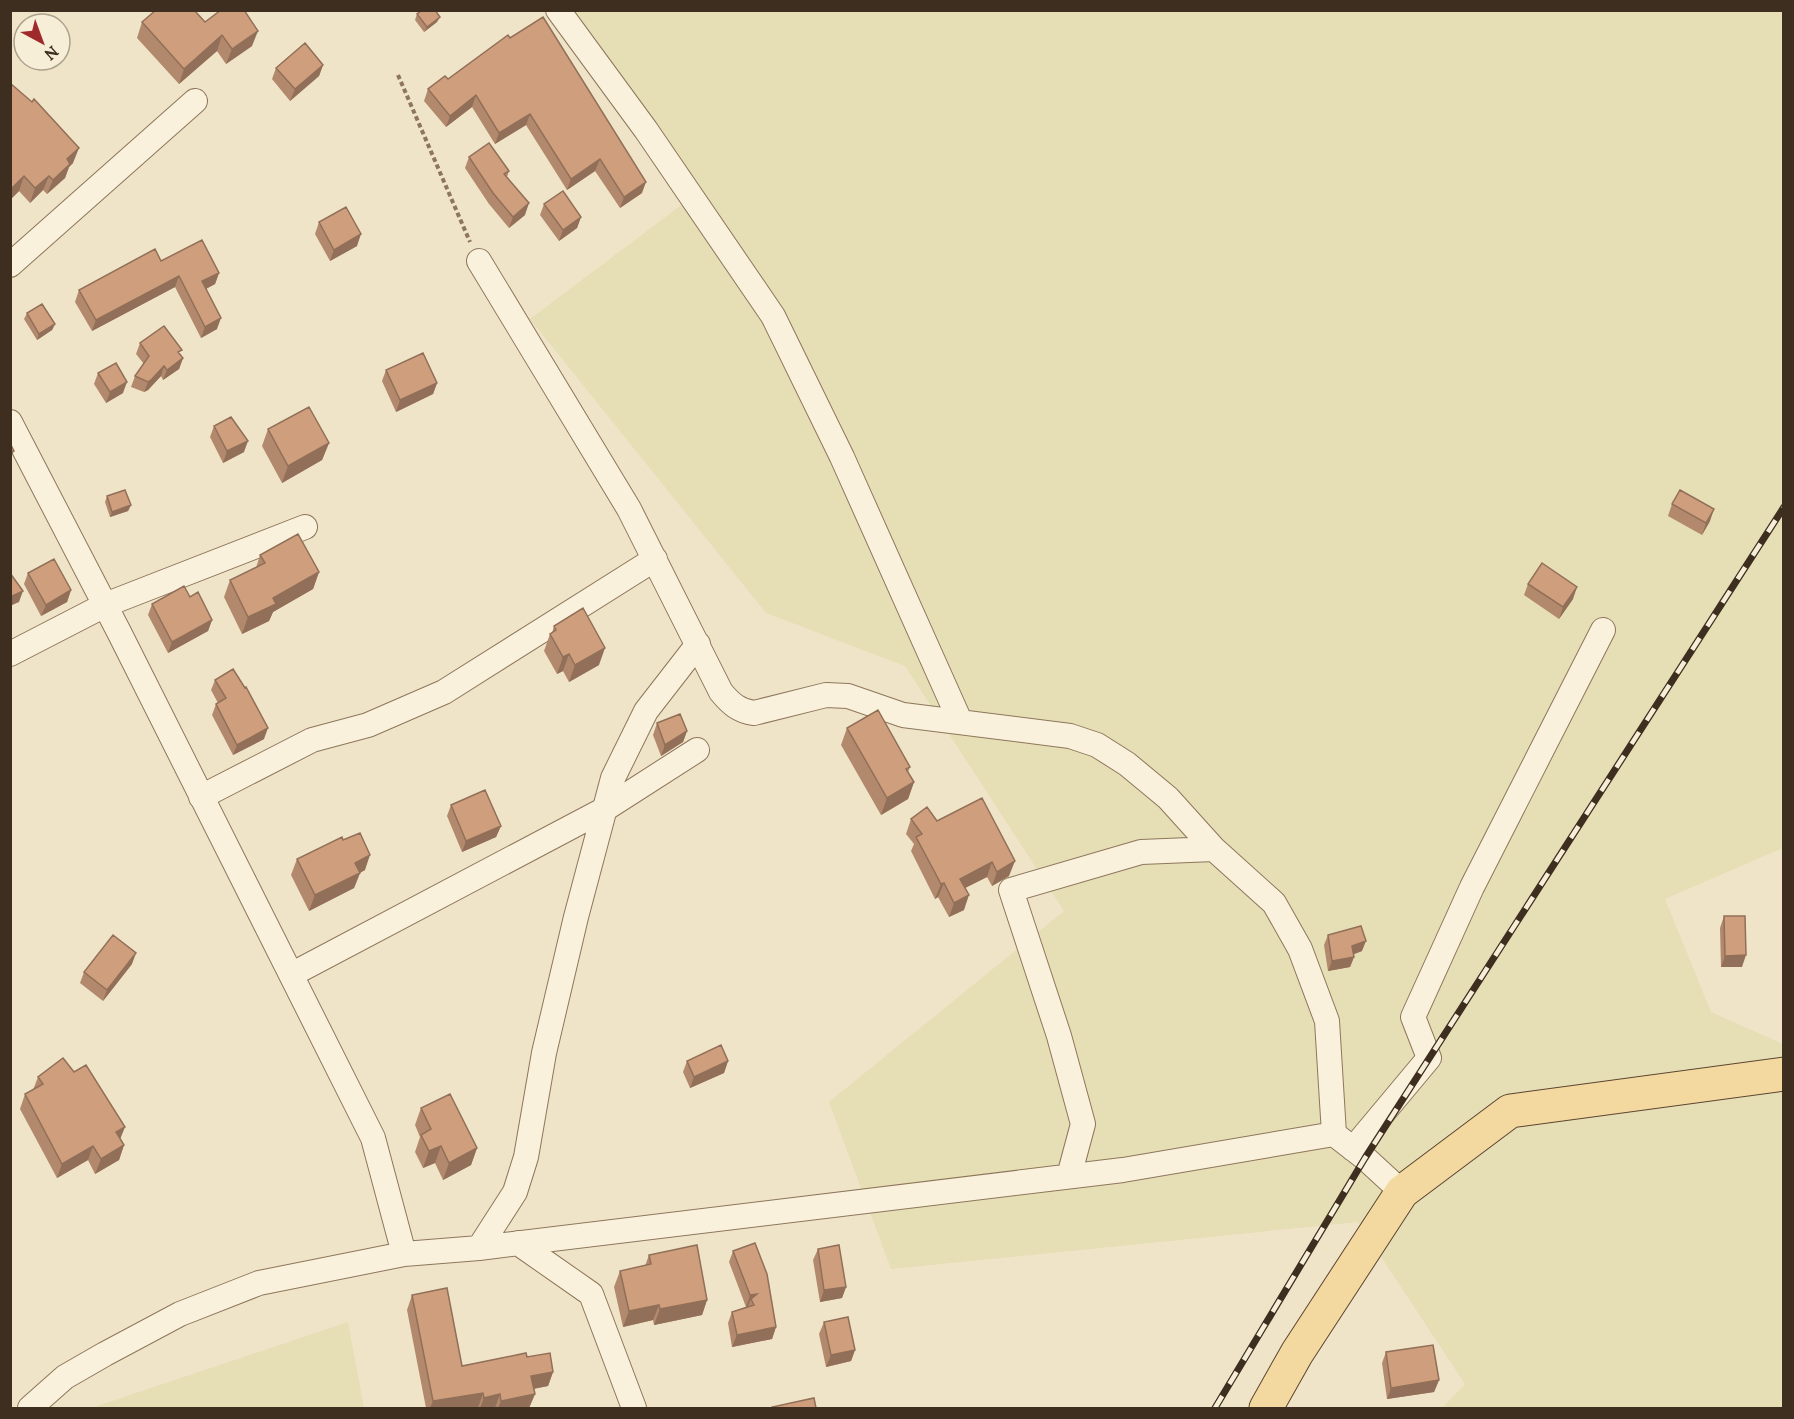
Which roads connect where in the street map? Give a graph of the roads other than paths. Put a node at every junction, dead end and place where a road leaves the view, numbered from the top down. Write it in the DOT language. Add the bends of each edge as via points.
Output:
graph roads {
  1 [pos="558,10"];
  2 [pos="195,101"];
  3 [pos="479,261"];
  4 [pos="10,266"];
  5 [pos="10,422"];
  6 [pos="305,527"];
  7 [pos="655,559"];
  8 [pos="105,605"];
  9 [pos="1603,630"];
  10 [pos="698,644"];
  11 [pos="10,654"];
  12 [pos="960,721"];
  13 [pos="697,750"];
  14 [pos="201,797"];
  15 [pos="605,809"];
  16 [pos="1214,849"];
  17 [pos="302,969"];
  18 [pos="1784,1074"];
  19 [pos="1335,1134"];
  20 [pos="1353,1149"];
  21 [pos="1069,1176"];
  22 [pos="1402,1192"];
  23 [pos="518,1243"];
  24 [pos="480,1248"];
  25 [pos="404,1254"];
  26 [pos="30,1408"];
  27 [pos="634,1408"];
  28 [pos="1266,1408"];
  1 -- 12 [label="street" via="646,130 773,316 842,458"];
  2 -- 4 [label="street"];
  3 -- 7 [label="street" via="629,508"];
  5 -- 8 [label="street"];
  6 -- 8 [label="street"];
  7 -- 10 [label="street"];
  7 -- 14 [label="street" via="444,692 368,725 312,740"];
  8 -- 11 [label="street"];
  8 -- 14 [label="street"];
  9 -- 20 [label="street" via="1472,887 1413,1017 1429,1058"];
  10 -- 12 [label="street" via="722,692 730,704 743,712 754,713 826,695 848,696 903,715"];
  10 -- 15 [label="street" via="646,711 613,778"];
  12 -- 16 [label="street" via="1070,736 1097,744 1168,798"];
  13 -- 15 [label="street"];
  14 -- 25 [label="street" via="373,1138"];
  15 -- 17 [label="street"];
  15 -- 24 [label="street" via="544,1053 526,1157 515,1192"];
  16 -- 19 [label="street" via="1274,903 1300,949 1327,1021"];
  16 -- 21 [label="street" via="1141,852 1011,890 1083,1124"];
  18 -- 22 [label="main road" via="1510,1111"];
  19 -- 20 [label="street"];
  19 -- 21 [label="street"];
  20 -- 22 [label="street"];
  21 -- 23 [label="street"];
  22 -- 28 [label="main road" via="1297,1353"];
  23 -- 24 [label="street"];
  23 -- 27 [label="street" via="591,1294"];
  24 -- 25 [label="street"];
  25 -- 26 [label="street" via="259,1283 180,1314 65,1377"];
}
